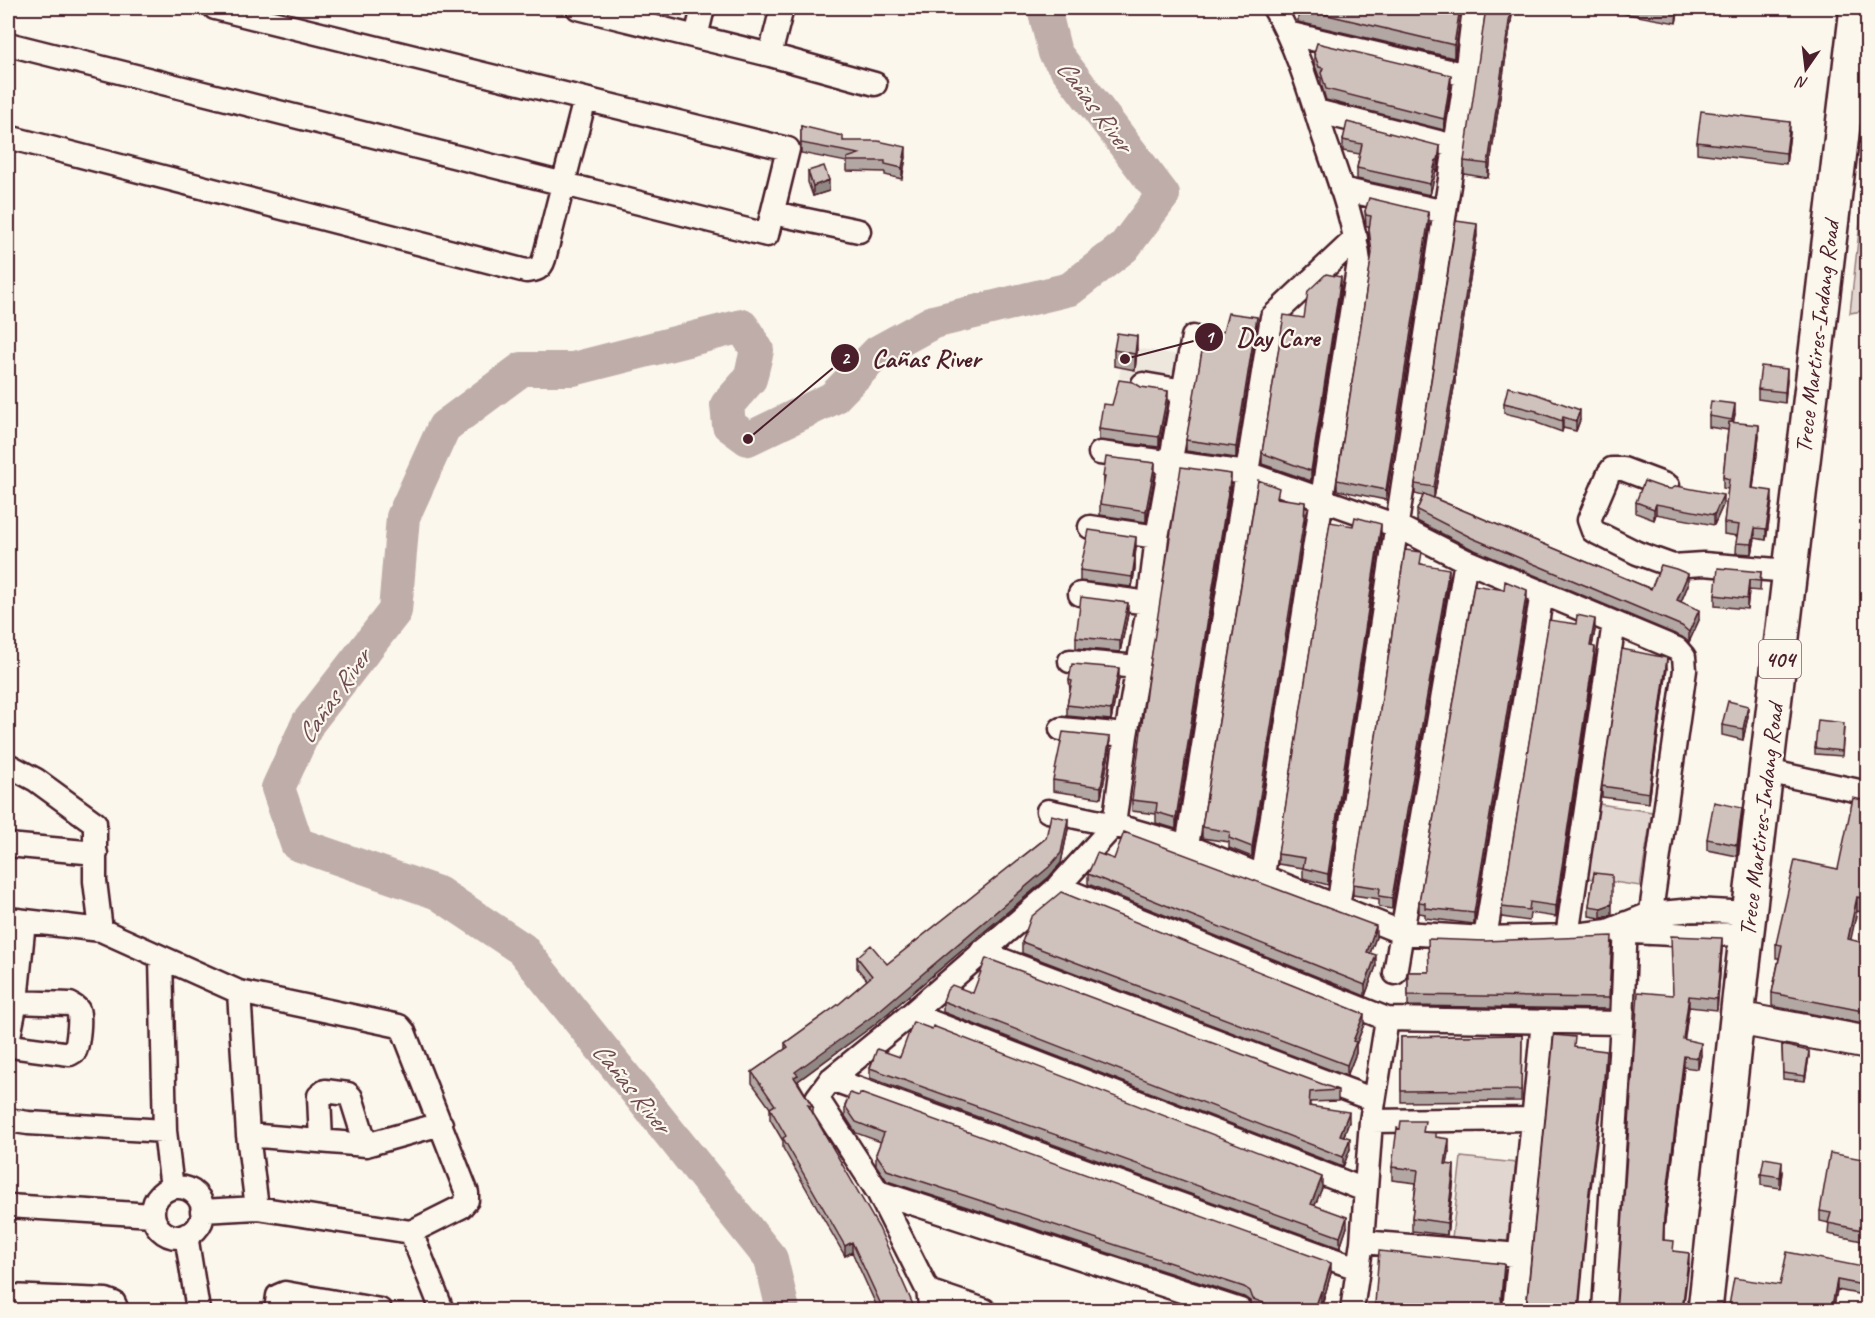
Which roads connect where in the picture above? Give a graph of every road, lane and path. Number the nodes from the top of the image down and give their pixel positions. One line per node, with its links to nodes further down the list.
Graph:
1 (215, 8): 8 (street)
2 (578, 8): 9 (street)
3 (703, 8): 11 (street)
4 (782, 8): 13 (street)
5 (1274, 8): 10 (street)
6 (1474, 8): 14 (street)
7 (1857, 8): 38 (main road, Trece Martires-Indang Road / 404)
8 (249, 12): 16 (street)
9 (620, 13): 11 (street)
10 (1287, 33): 14 (street); 17 (street)
11 (696, 37): 13 (street)
12 (8, 44): 20 (street)
13 (770, 55): 15 (street)
14 (1466, 75): 19 (street)
15 (875, 84)
16 (585, 99): 20 (street); 23 (street)
17 (1316, 111): 19 (street); 21 (street)
18 (8, 137): 20 (street)
19 (1454, 146): 22 (street)
20 (564, 184): 23 (street)
21 (1341, 189): 22 (street); 25 (street)
22 (1445, 212): 35 (street)
23 (773, 213): 24 (street)
24 (859, 231)
25 (1356, 238): 31 (street); 33 (street)
26 (1192, 338): 28 (street)
27 (1143, 384): 28 (street)
28 (1184, 391): 30 (street)
29 (1100, 453): 30 (street)
30 (1171, 463): 31 (street); 36 (street)
31 (1246, 473): 33 (street); 53 (street)
32 (1668, 486): 38 (street)
33 (1322, 500): 35 (street); 55 (street)
34 (1090, 526): 36 (street)
35 (1397, 526): 37 (street); 57 (street)
36 (1157, 537): 41 (street)
37 (1466, 561): 39 (street); 62 (street)
38 (1790, 571): 48 (main road, Trece Martires-Indang Road / 404)
39 (1542, 593): 42 (street); 64 (street)
40 (1080, 594): 41 (street)
41 (1149, 603): 44 (street)
42 (1614, 623): 60 (street); 63 (street)
43 (1070, 661): 44 (street)
44 (1138, 667): 46 (street)
45 (1061, 729): 46 (street)
46 (1126, 735): 51 (street)
47 (8, 765): 54 (street)
48 (1767, 771): 49 (street); 59 (main road, Trece Martires-Indang Road / 404)
49 (1868, 793)
50 (1048, 811): 51 (street)
51 (1114, 825): 53 (street); 56 (street)
52 (8, 846): 54 (street)
53 (1187, 846): 55 (street)
54 (96, 854): 61 (street)
55 (1263, 875): 57 (street)
56 (1058, 886): 65 (street); 72 (street)
57 (1338, 908): 62 (street)
58 (16, 920): 61 (street); 69 (street)
59 (1748, 924): 60 (street); 71 (main road, Trece Martires-Indang Road / 404)
60 (1632, 927): 63 (street); 74 (street)
61 (101, 930): 66 (street)
62 (1403, 933): 64 (street); 67 (street)
63 (1567, 936): 64 (street)
64 (1485, 938)
65 (981, 952): 70 (street); 77 (street)
66 (161, 957): 68 (street); 81 (street)
67 (1395, 973)
68 (239, 992): 80 (street); 82 (street)
69 (16, 1002)
70 (911, 1014): 76 (street); 86 (street)
71 (1737, 1018): 75 (street); 109 (main road, Trece Martires-Indang Road / 404)
72 (1387, 1019): 73 (street); 77 (street)
73 (1543, 1021): 74 (street); 78 (street)
74 (1622, 1023): 108 (street)
75 (1868, 1043)
76 (831, 1079): 87 (street); 96 (street)
77 (1373, 1110): 78 (street); 86 (street)
78 (1533, 1119): 95 (street)
79 (8, 1120): 81 (street)
80 (441, 1124): 84 (street); 92 (street)
81 (165, 1131): 85 (street)
82 (248, 1135): 83 (street); 89 (street)
83 (321, 1141): 84 (street); 84 (street)
84 (366, 1145)
85 (172, 1188): 90 (street); 91 (street)
86 (1365, 1190): 94 (street)
87 (878, 1192): 98 (street); 105 (street)
88 (8, 1206): 91 (street)
89 (257, 1208): 90 (street); 92 (street)
90 (202, 1211): 93 (street)
91 (153, 1215): 93 (street)
92 (411, 1232): 103 (street)
93 (186, 1235): 100 (street)
94 (1362, 1242): 95 (street); 96 (street)
95 (1519, 1255): 107 (street)
96 (1357, 1268): 106 (street)
97 (8, 1296): 99 (street)
98 (929, 1301): 104 (street)
99 (117, 1311)
100 (198, 1311)
101 (276, 1311): 102 (street)
102 (380, 1311)
103 (442, 1311)
104 (984, 1311)
105 (1240, 1311)
106 (1352, 1311)
107 (1514, 1311)
108 (1604, 1311)
109 (1705, 1311)

